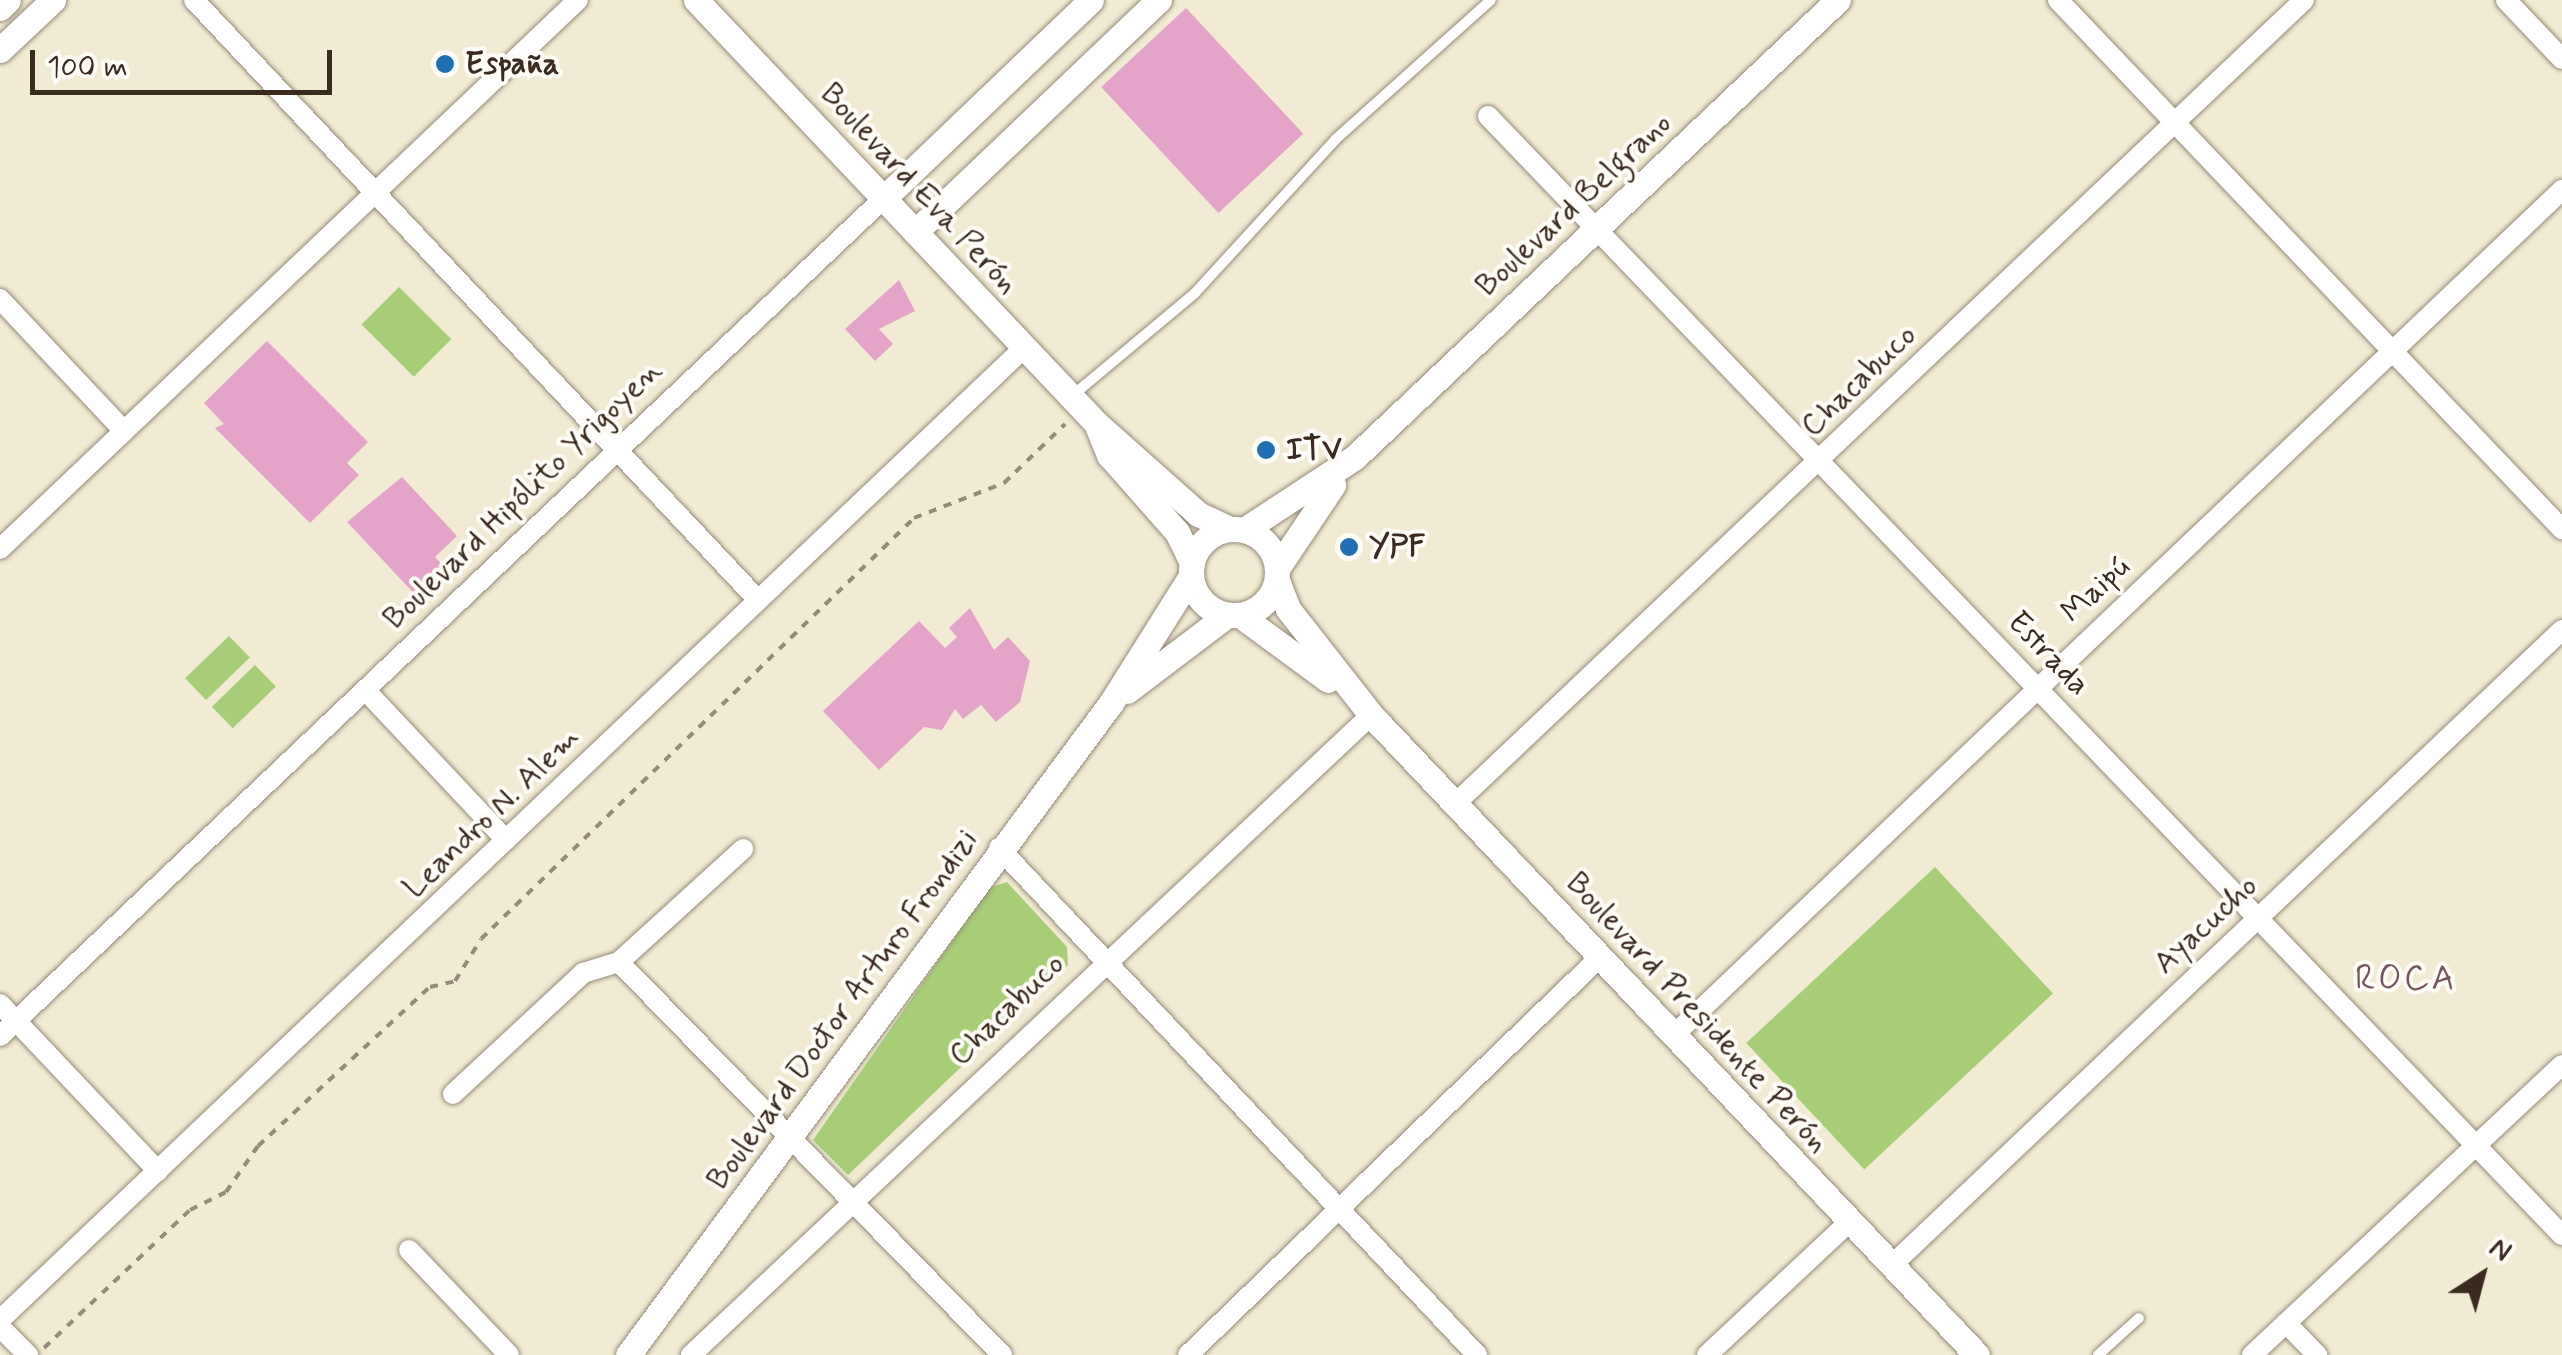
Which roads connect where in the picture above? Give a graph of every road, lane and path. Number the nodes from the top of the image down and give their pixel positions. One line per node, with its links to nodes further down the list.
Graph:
1 (8, 0): 13 (street)
2 (53, 0): 14 (street)
3 (194, 0): 19 (street)
4 (578, 0): 19 (street)
5 (696, 0): 20 (street, Boulevard Eva Perón)
6 (1091, 0): 20 (street, Boulevard Hipólito Yrigoyen)
7 (1159, 0): 22 (street)
8 (1491, 0): 26 (lane)
9 (1838, 0): 21 (street, Boulevard Belgrano)
10 (2058, 0): 17 (street)
11 (2304, 0): 17 (street, Chacabuco)
12 (2506, 0): 15 (street)
13 (0, 8)
14 (0, 50)
15 (2562, 59)
16 (1488, 116): 21 (street, Estrada)
17 (2176, 121): 25 (street); 30 (street, Chacabuco)
18 (2562, 190): 25 (street, Maipú)
19 (376, 192): 27 (street); 28 (street)
20 (884, 198): 22 (street, Boulevard Eva Perón); 28 (street, Boulevard Hipólito Yrigoyen)
21 (1599, 228): 29 (street, Boulevard Belgrano); 30 (street, Estrada)
22 (915, 232): 24 (street, Boulevard Eva Perón)
23 (0, 299): 27 (street)
24 (1024, 348): 26 (street, Boulevard Eva Perón); 36 (street, Leandro N. Alem)
25 (2393, 350): 31 (street); 39 (street, Maipú)
26 (1083, 409): 32 (street, Boulevard Presidente Perón); 34 (street, Boulevard Presidente Perón); 70 (path)
27 (124, 431): 33 (street)
28 (616, 449): 36 (street); 40 (street, Boulevard Hipólito Yrigoyen)
29 (1355, 457): 32 (street, Boulevard Belgrano); 35 (street, Boulevard Belgrano)
30 (1821, 458): 39 (street, Estrada); 43 (street, Chacabuco)
31 (2562, 529)
32 (1237, 530): 34 (street); 35 (street, Boulevard Presidente Perón)
33 (0, 550)
34 (1191, 570): 37 (street, Boulevard Presidente Perón); 41 (street, Boulevard Doctor Arturo Frondizi)
35 (1278, 574): 37 (street); 42 (street, Boulevard Presidente Perón)
36 (758, 600): 44 (street, Leandro N. Alem)
37 (1234, 615): 41 (street, Boulevard Doctor Arturo Frondizi); 42 (street, Boulevard Presidente Perón)
38 (2562, 630): 47 (street, Ayacucho)
39 (2038, 687): 47 (street, Estrada); 53 (street, Maipú)
40 (366, 692): 44 (street); 52 (street, Boulevard Hipólito Yrigoyen)
41 (1111, 703): 46 (street, Boulevard Doctor Arturo Frondizi)
42 (1371, 715): 43 (street, Boulevard Presidente Perón); 50 (street, Chacabuco)
43 (1455, 804): 48 (street, Boulevard Presidente Perón)
44 (506, 840): 59 (street, Leandro N. Alem)
45 (743, 848): 49 (street)
46 (998, 848): 50 (street); 57 (street, Boulevard Doctor Arturo Frondizi)
47 (2259, 916): 58 (street, Estrada); 65 (street, Ayacucho)
48 (1600, 956): 53 (street, Boulevard Presidente Perón); 61 (street)
49 (619, 962): 56 (street); 57 (street)
50 (1102, 962): 60 (street, Chacabuco); 61 (street)
51 (0, 1004): 52 (street)
52 (16, 1021): 54 (street, Boulevard Hipólito Yrigoyen); 59 (street)
53 (1674, 1035): 62 (street, Boulevard Presidente Perón)
54 (0, 1036)
55 (2562, 1064): 58 (street)
56 (453, 1094)
57 (790, 1142): 60 (street); 72 (street, Boulevard Doctor Arturo Frondizi)
58 (2476, 1147): 63 (street, Estrada); 67 (street)
59 (158, 1170): 68 (street, Leandro N. Alem)
60 (852, 1199): 73 (street, Chacabuco); 74 (street)
61 (1339, 1210): 75 (street); 76 (street)
62 (1850, 1220): 65 (street, Boulevard Presidente Perón); 77 (street)
63 (2562, 1235)
64 (409, 1250): 71 (street)
65 (1892, 1265): 78 (street, Boulevard Presidente Perón)
66 (2139, 1318): 79 (lane)
67 (2286, 1322): 80 (street); 81 (street)
68 (0, 1324): 69 (street)
69 (28, 1355)
70 (37, 1355)
71 (509, 1355)
72 (628, 1355)
73 (691, 1355)
74 (1002, 1355)
75 (1188, 1355)
76 (1478, 1355)
77 (1707, 1355)
78 (1977, 1355)
79 (2098, 1355)
80 (2252, 1355)
81 (2317, 1355)

